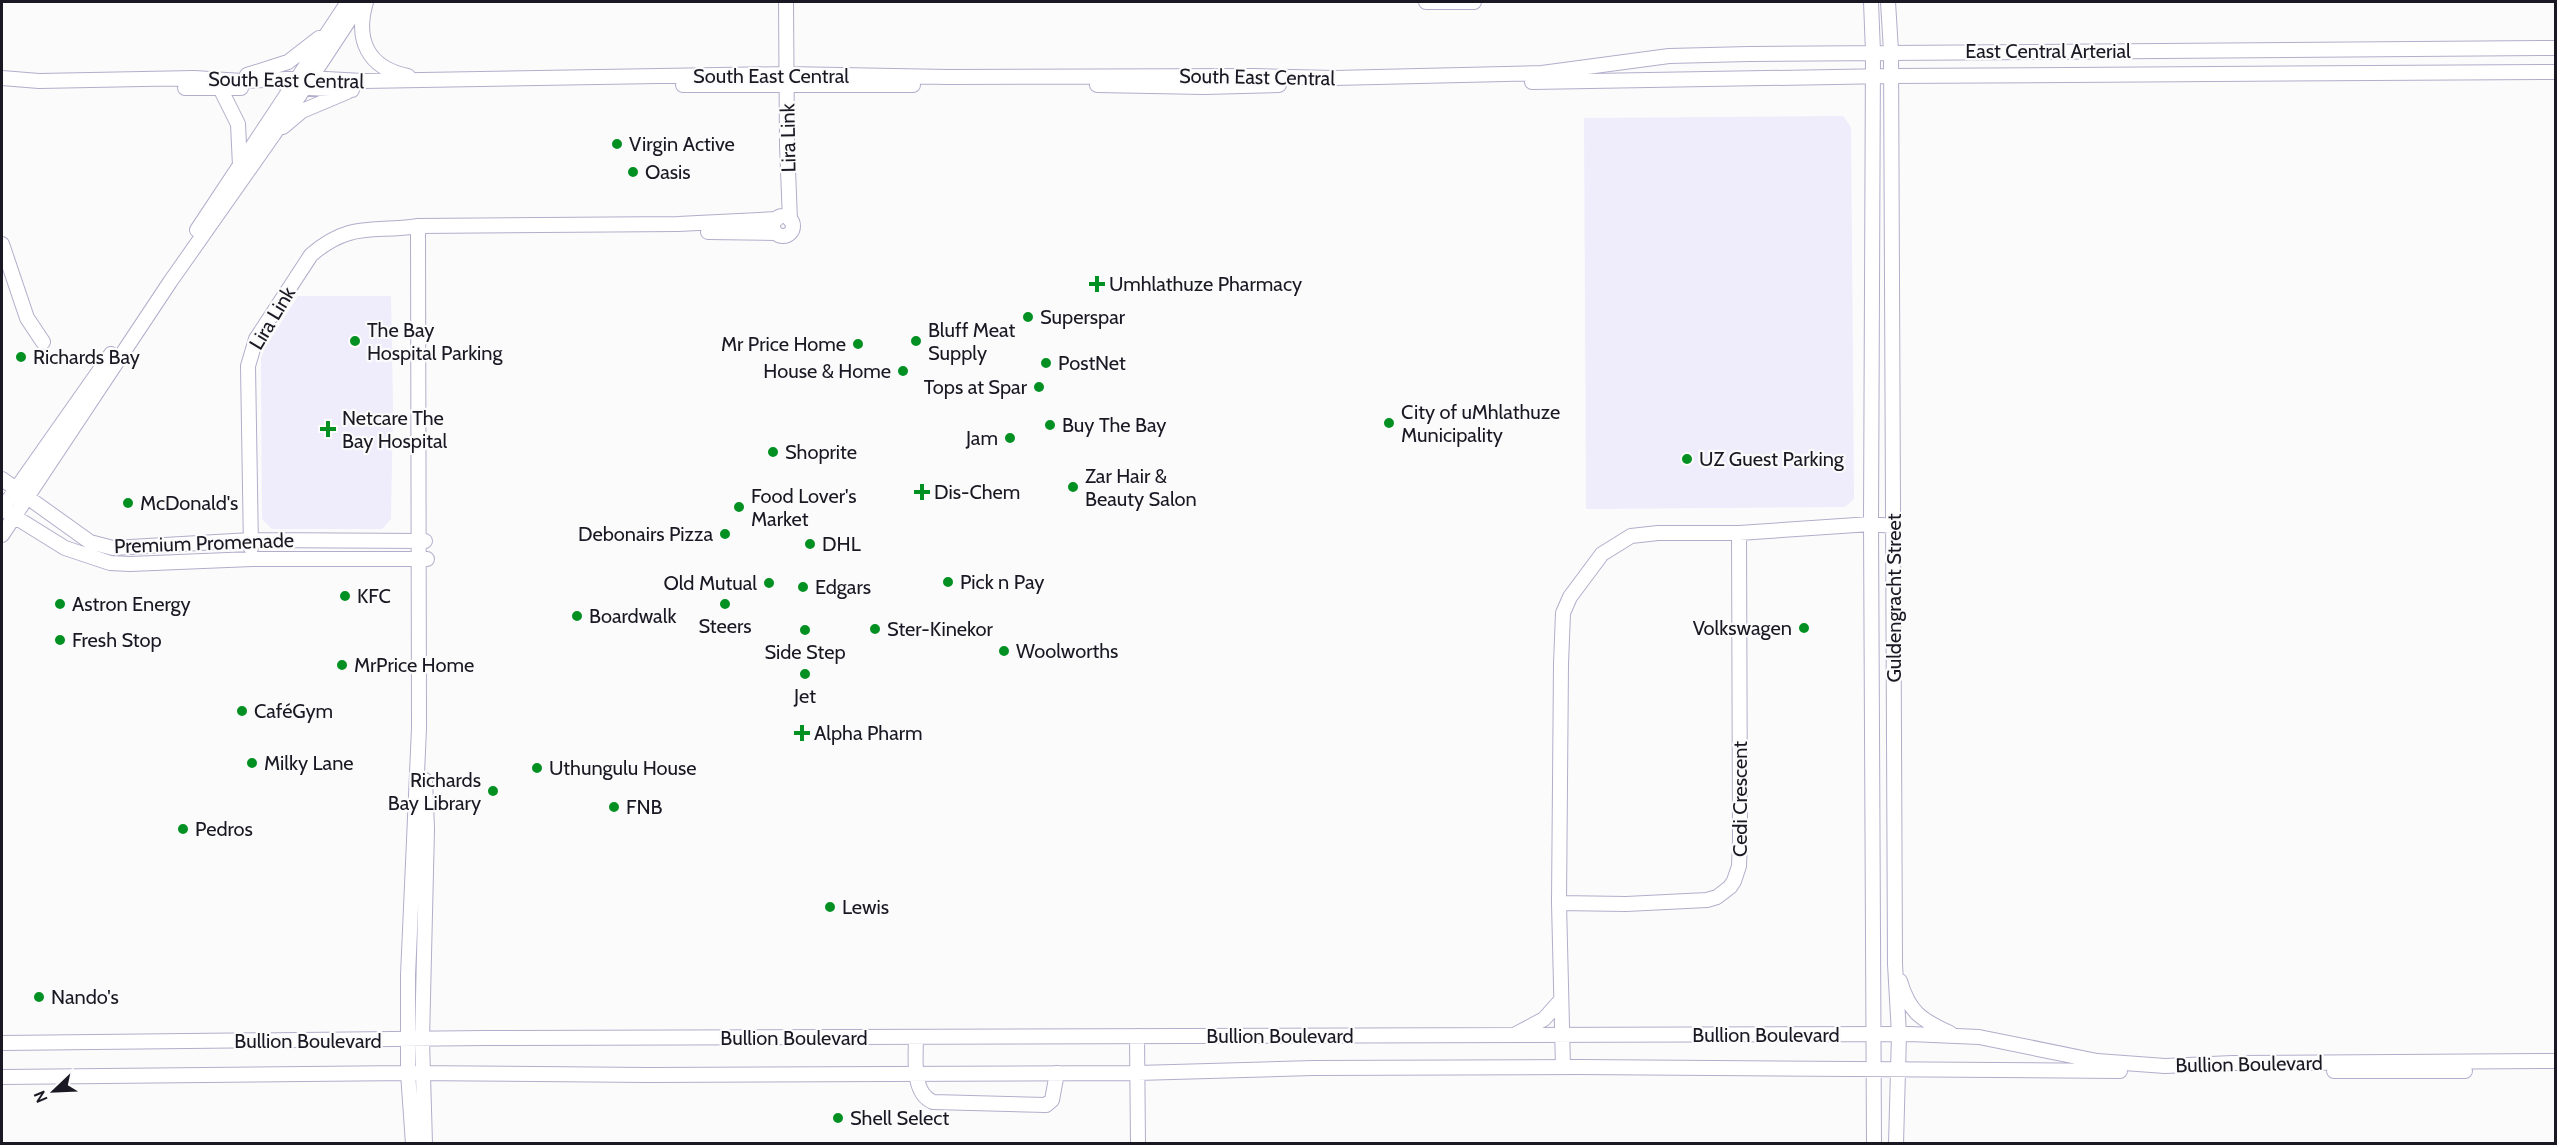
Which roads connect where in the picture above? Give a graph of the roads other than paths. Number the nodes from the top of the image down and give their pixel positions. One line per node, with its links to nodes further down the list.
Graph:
1 (348, 2): 9 (street)
2 (361, 2): 21 (street)
3 (366, 2): 18 (street)
4 (786, 2): 19 (street, Lira Link)
5 (1426, 2): 6 (street)
6 (1474, 2)
7 (1870, 2): 12 (street, Guldengracht Street)
8 (1888, 2): 11 (street, Guldengracht Street)
9 (328, 32): 20 (street); 21 (street)
10 (2556, 48): 11 (street, East Central Arterial)
11 (1891, 51): 12 (street, East Central Arterial); 15 (street, Guldengracht Street)
12 (1873, 52): 14 (street, Guldengracht Street); 17 (street, East Central Arterial)
13 (2556, 72): 15 (street, East Central Arterial)
14 (1873, 76): 15 (street, East Central Arterial); 17 (street, East Central Arterial); 34 (street, Guldengracht Street)
15 (1891, 76): 35 (street, Guldengracht Street)
16 (2, 78): 20 (street, South East Central)
17 (1541, 78): 19 (street, South East Central)
18 (427, 80): 19 (street, South East Central); 21 (street, South East Central)
19 (787, 80): 23 (street, South East Central); 26 (street, Lira Link)
20 (220, 83): 21 (street, South East Central); 22 (street, South East Central); 25 (street)
21 (300, 83): 23 (street, South East Central); 24 (street); 25 (street)
22 (2, 86)
23 (352, 90): 24 (street)
24 (274, 134): 31 (street)
25 (240, 166): 30 (street)
26 (418, 229): 38 (street, Lira Link); 39 (street); 39 (street)
27 (2, 244): 28 (street)
28 (43, 342)
29 (2, 479): 30 (street, Premium Promenade)
30 (15, 488): 31 (street, Premium Promenade); 32 (street)
31 (28, 498): 33 (street); 38 (street, Premium Promenade)
32 (2, 508): 33 (street, Premium Promenade)
33 (14, 516): 37 (street); 40 (street, Premium Promenade)
34 (1871, 524): 35 (street); 36 (street); 48 (street, Guldengracht Street)
35 (1893, 525): 43 (street, Guldengracht Street)
36 (1739, 532): 42 (street); 42 (street, Cedi Crescent)
37 (2, 535)
38 (251, 540): 39 (street, Premium Promenade); 40 (street, Lira Link)
39 (423, 542): 41 (street)
40 (252, 559): 41 (street, Premium Promenade)
41 (423, 559): 52 (street)
42 (1559, 903): 44 (street)
43 (1895, 964): 45 (street, Guldengracht Street); 46 (street)
44 (1561, 1000): 47 (street); 50 (street)
45 (1899, 1034): 46 (street, Bullion Boulevard); 48 (street, Bullion Boulevard); 58 (street, Guldengracht Street)
46 (1953, 1034): 54 (street, Bullion Boulevard)
47 (1562, 1035): 48 (street, Bullion Boulevard); 50 (street, Bullion Boulevard); 55 (street)
48 (1875, 1035): 56 (street, Guldengracht Street)
49 (1137, 1036): 50 (street, Bullion Boulevard); 51 (street, Bullion Boulevard); 63 (street)
50 (1512, 1036)
51 (916, 1037): 52 (street, Bullion Boulevard); 59 (street)
52 (415, 1040): 53 (street, Bullion Boulevard); 60 (street); 61 (street)
53 (2, 1043)
54 (2556, 1060)
55 (1563, 1067): 56 (street, Bullion Boulevard); 63 (street, Bullion Boulevard)
56 (1873, 1069): 58 (street, Bullion Boulevard); 68 (street, Guldengracht Street)
57 (2556, 1069): 58 (street, Bullion Boulevard)
58 (1898, 1070): 69 (street, Guldengracht Street)
59 (916, 1072): 61 (street, Bullion Boulevard); 62 (street, Bullion Boulevard); 62 (street)
60 (408, 1073): 61 (street, Bullion Boulevard); 64 (street, Bullion Boulevard); 65 (street)
61 (423, 1073): 66 (street)
62 (1057, 1073): 63 (street, Bullion Boulevard)
63 (1137, 1073): 67 (street)
64 (2, 1077)
65 (413, 1143)
66 (425, 1143)
67 (1138, 1143)
68 (1874, 1143)
69 (1896, 1143)

